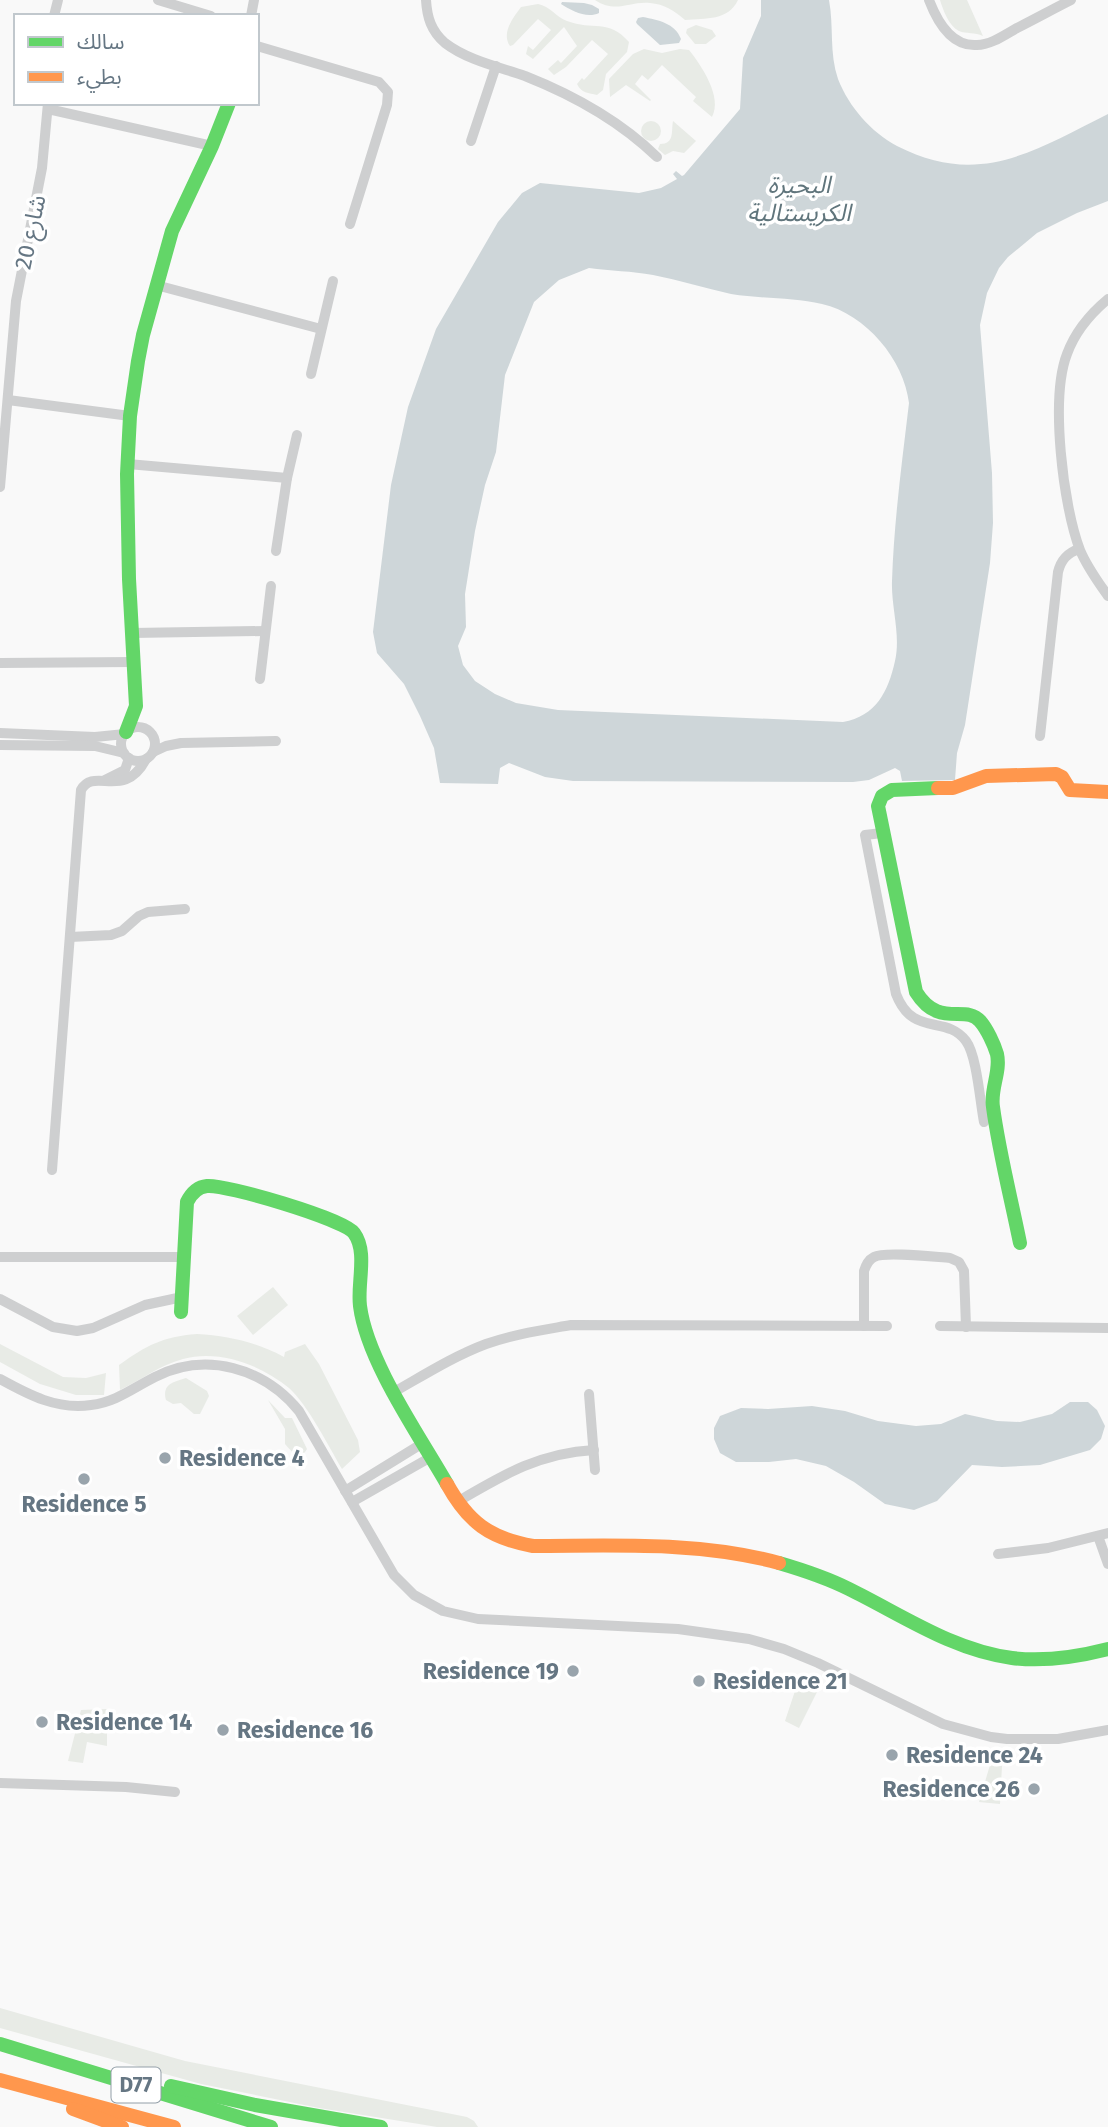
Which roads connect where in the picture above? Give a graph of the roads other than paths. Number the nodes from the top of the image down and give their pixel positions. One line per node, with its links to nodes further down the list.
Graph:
1 (158, 0): 5 (street)
2 (427, 0): 7 (street)
3 (929, 0): 4 (street)
4 (1071, 0)
5 (204, 14)
6 (259, 47): 13 (street)
7 (496, 66): 10 (street); 12 (street)
8 (228, 105): 11 (street)
9 (48, 106): 11 (street); 19 (street, شارع 20)
10 (471, 141)
11 (212, 146): 15 (street)
12 (657, 157)
13 (350, 224)
14 (333, 281): 17 (street)
15 (156, 285): 17 (street); 20 (street)
16 (1108, 299): 25 (street)
17 (321, 329): 18 (street)
18 (311, 374)
19 (8, 400): 20 (street); 24 (street, شارع 20)
20 (130, 416): 22 (street)
21 (298, 435): 23 (street)
22 (128, 464): 23 (street); 30 (street)
23 (287, 478): 26 (street)
24 (0, 487)
25 (1079, 549): 28 (street); 39 (street)
26 (276, 551)
27 (271, 586): 29 (street)
28 (1108, 596)
29 (264, 631): 30 (street); 33 (street)
30 (132, 633): 31 (street)
31 (133, 662): 32 (street); 34 (street)
32 (0, 663)
33 (260, 680)
34 (136, 706): 35 (street); 38 (street)
35 (148, 731): 38 (street); 41 (street); 45 (street)
36 (0, 733): 37 (street)
37 (17, 733): 38 (street); 43 (street)
38 (126, 733): 44 (street)
39 (1040, 736)
40 (275, 741): 41 (street)
41 (181, 743): 45 (street)
42 (0, 745): 43 (street)
43 (17, 745): 44 (street)
44 (126, 755): 45 (street); 46 (street)
45 (150, 755): 46 (street)
46 (105, 780): 50 (street)
47 (1108, 792): 48 (street)
48 (883, 833): 51 (street); 53 (street)
49 (185, 909): 50 (street)
50 (70, 937): 52 (street)
51 (984, 1122)
52 (52, 1170)
53 (1020, 1243)
54 (0, 1257): 55 (street)
55 (184, 1257): 56 (street); 65 (street)
56 (182, 1297): 57 (street); 58 (street)
57 (0, 1298)
58 (181, 1312)
59 (863, 1326): 60 (street); 62 (street); 65 (street)
60 (887, 1326)
61 (940, 1326): 62 (street)
62 (966, 1327): 63 (street)
63 (1108, 1328)
64 (0, 1379): 72 (street)
65 (394, 1392): 67 (street)
66 (589, 1394): 68 (street)
67 (427, 1450): 69 (street); 71 (street); 74 (street)
68 (594, 1450): 70 (street); 74 (street)
69 (386, 1466): 71 (street); 72 (street)
70 (596, 1470)
71 (394, 1478): 73 (street)
72 (345, 1490): 73 (street)
73 (352, 1502): 79 (street)
74 (457, 1502): 78 (street)
75 (1103, 1535): 76 (street); 77 (street)
76 (998, 1554)
77 (1108, 1564)
78 (1108, 1649)
79 (1108, 1730)
80 (0, 1783): 81 (street)
81 (175, 1792)
82 (0, 2044): 83 (street, D77)
83 (110, 2077): 88 (street, D77); 89 (street)
84 (0, 2080): 85 (street, D77)
85 (34, 2089): 86 (street); 87 (street, D77)
86 (122, 2127)
87 (174, 2127)
88 (271, 2127)
89 (381, 2127)

